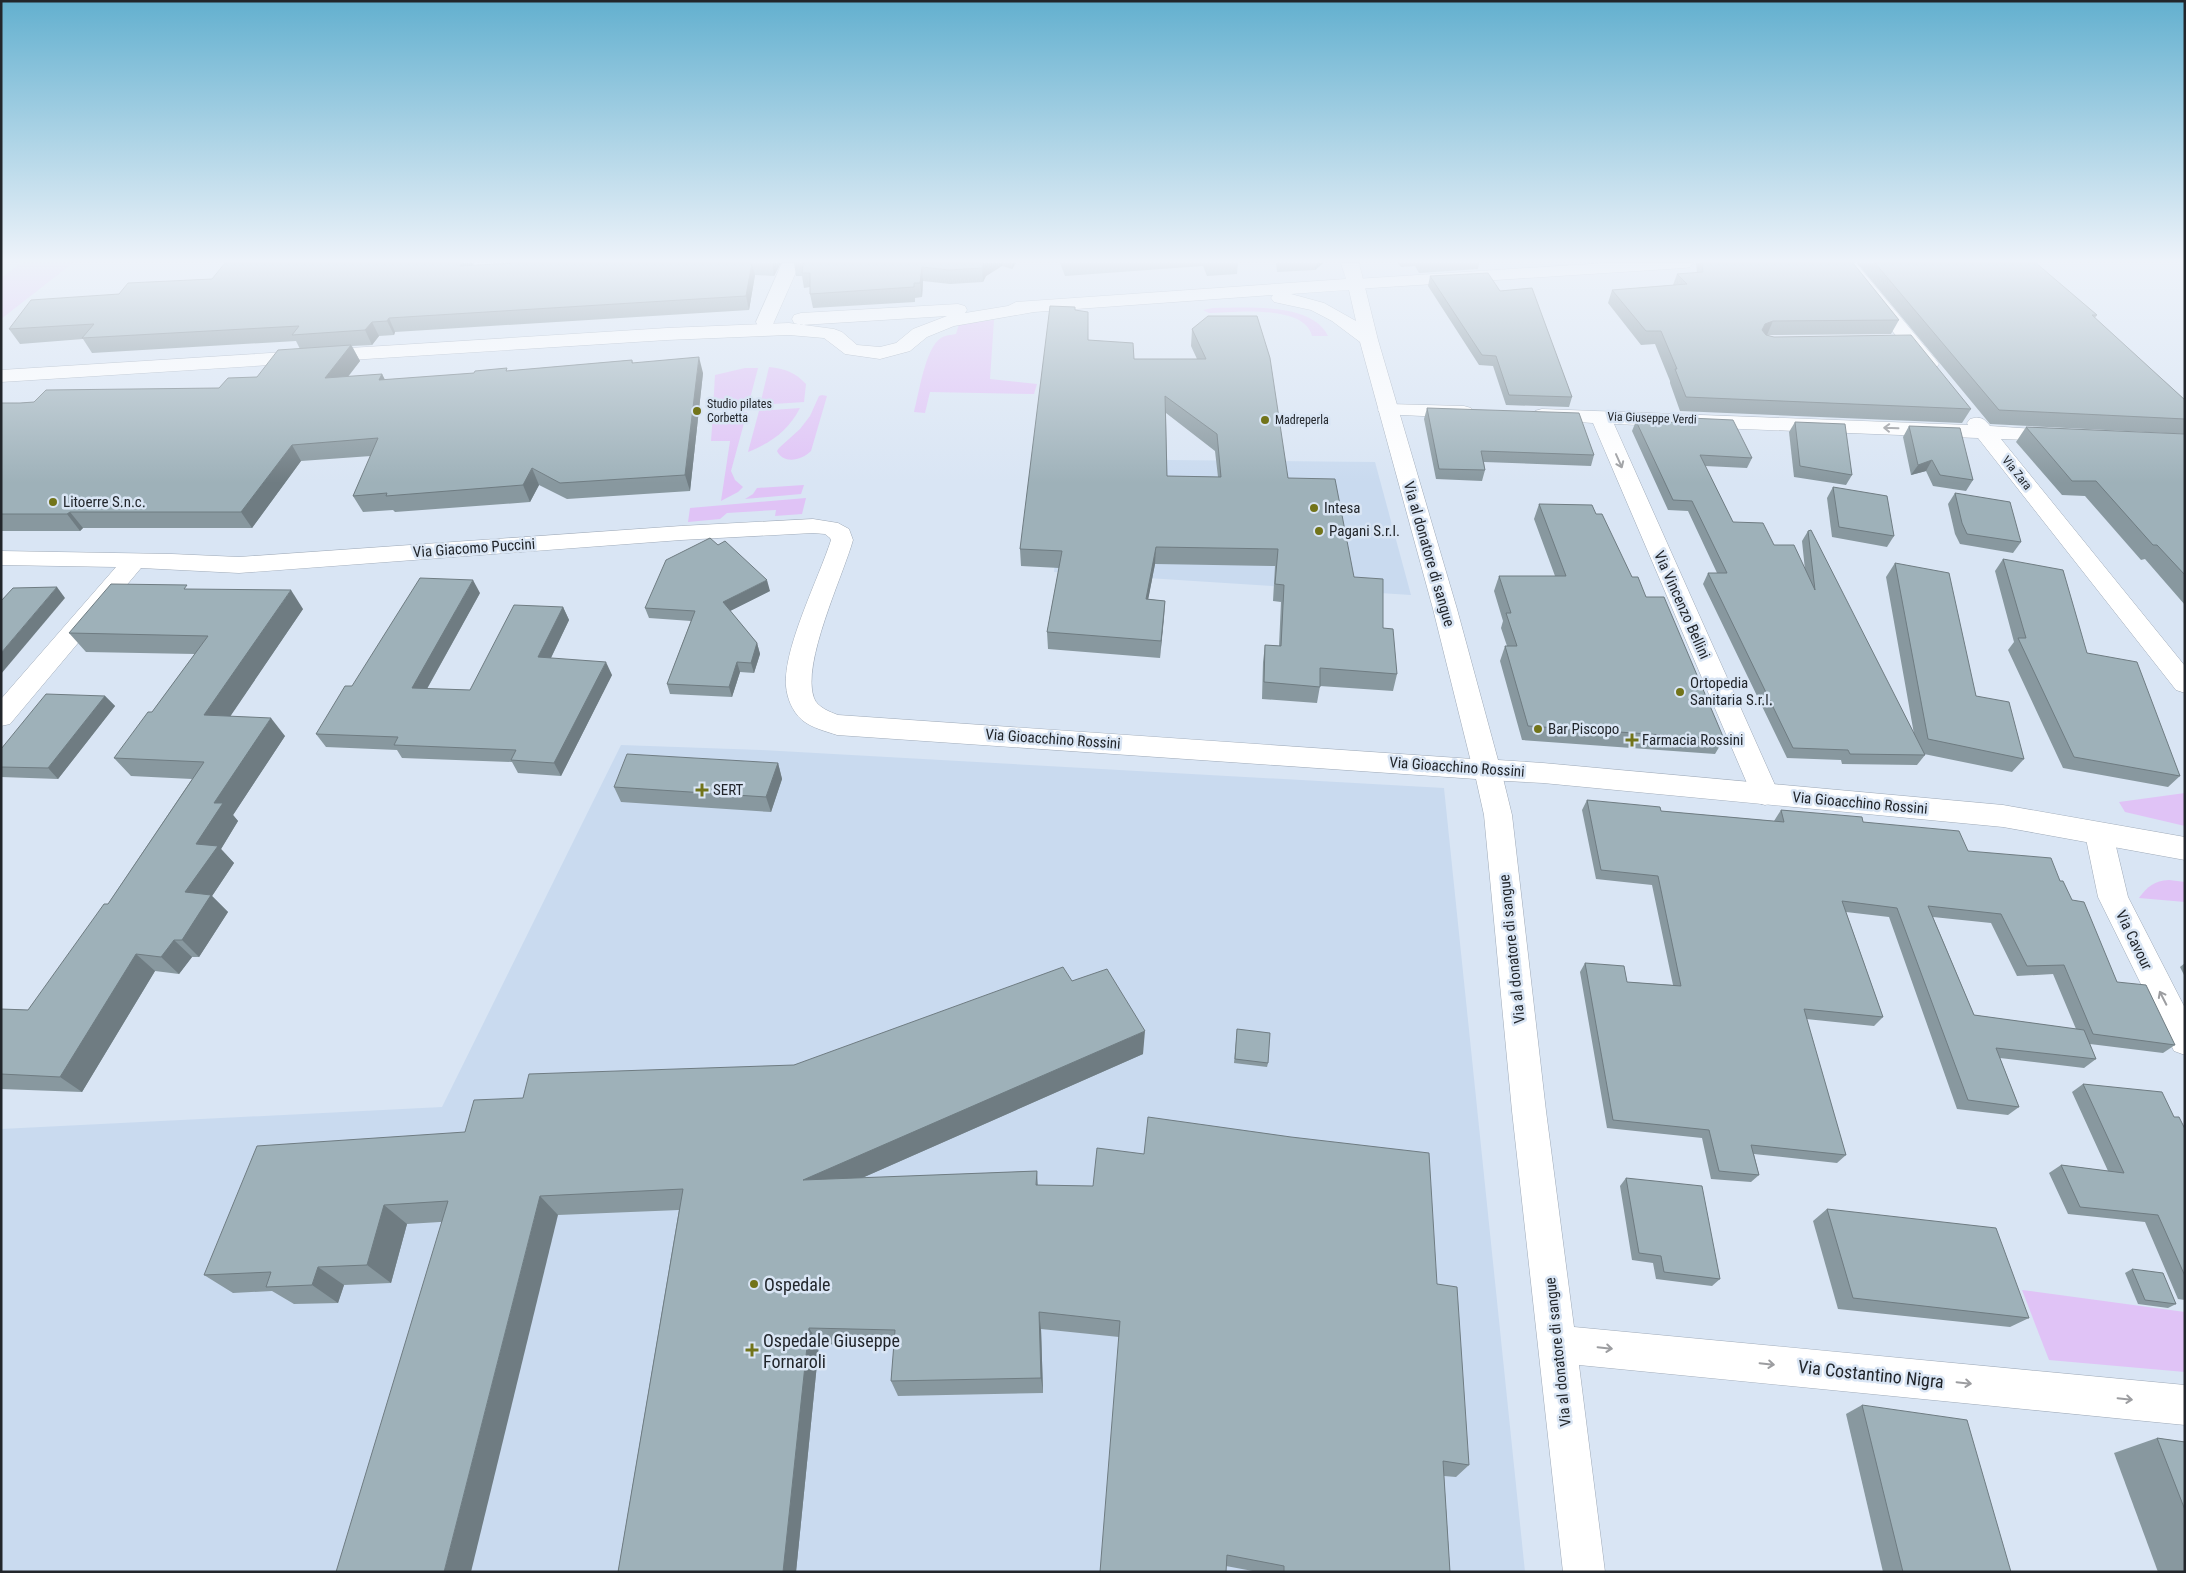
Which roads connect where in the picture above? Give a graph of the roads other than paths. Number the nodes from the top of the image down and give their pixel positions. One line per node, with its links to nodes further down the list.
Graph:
1 (628, 336): 11 (street)
2 (835, 336): 10 (street)
3 (839, 336): 10 (street)
4 (917, 336): 8 (street)
5 (1364, 336): 9 (street)
6 (1368, 336): 9 (street, Via al donatore di sangue)
7 (1898, 336): 12 (street)
8 (914, 338): 10 (street)
9 (1369, 340): 13 (street, Via al donatore di sangue)
10 (840, 341)
11 (1, 376)
12 (1941, 379)
13 (1388, 410): 15 (street); 25 (street, Via al donatore di sangue)
14 (1966, 410): 18 (street, Via Zara)
15 (1484, 413)
16 (1523, 414): 17 (street, Via Giuseppe Verdi)
17 (1600, 416): 18 (street, Via Giuseppe Verdi, one-way to 17); 26 (street, Via Vincenzo Bellini, one-way to 26)
18 (1984, 432): 19 (street, Via Giuseppe Verdi); 22 (street, Via Zara)
19 (2080, 436)
20 (1, 558): 21 (street, Via Giacomo Puccini)
21 (135, 560): 23 (street, Via Giacomo Puccini); 24 (street)
22 (2185, 684)
23 (814, 716): 25 (street, Via Gioacchino Rossini)
24 (1, 717)
25 (1487, 770): 26 (street, Via Gioacchino Rossini); 31 (street, Via al donatore di sangue)
26 (1765, 794): 27 (street, Via Gioacchino Rossini)
27 (2099, 834): 28 (street, Via Gioacchino Rossini); 29 (street, Via Gioacchino Rossini); 30 (street, Via Cavour, one-way to 27)
28 (2185, 849)
29 (2185, 862)
30 (2185, 1041)
31 (1557, 1344): 32 (street, Via Costantino Nigra, one-way to 32); 33 (street, Via al donatore di sangue)
32 (2185, 1405)
33 (1584, 1572)

